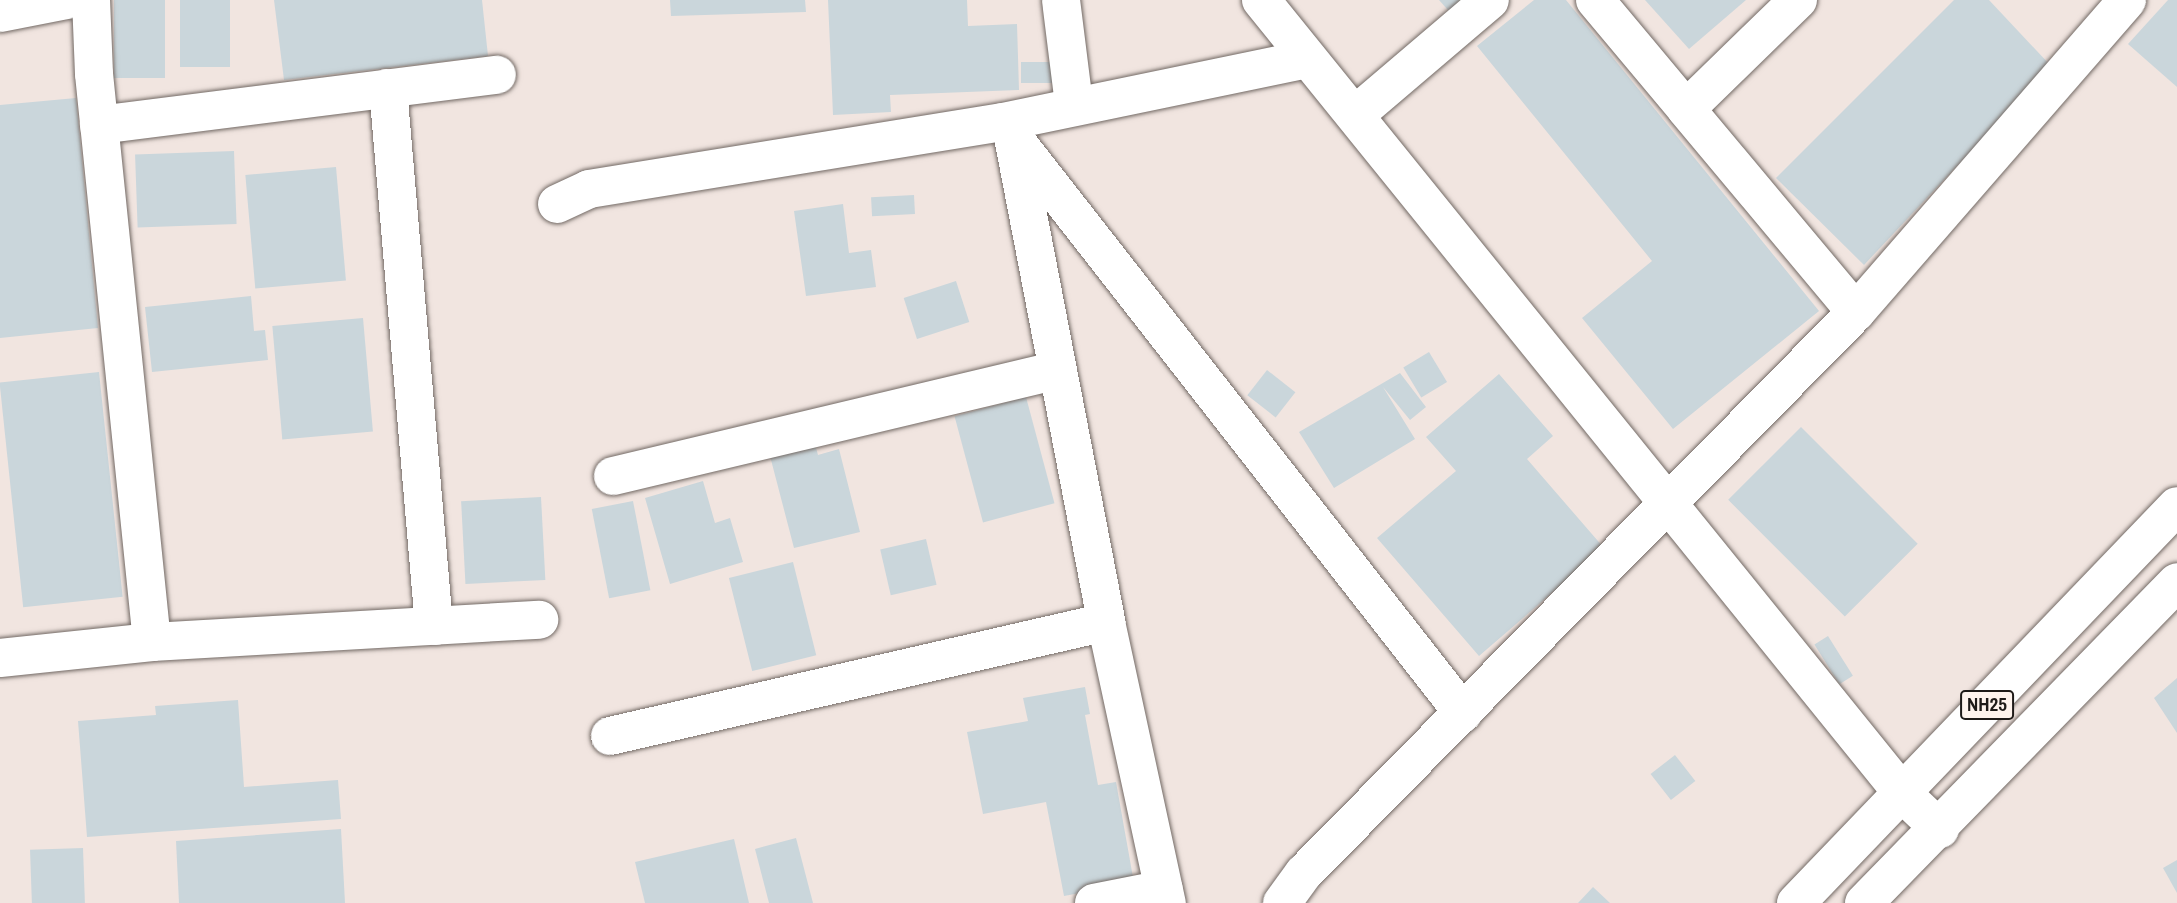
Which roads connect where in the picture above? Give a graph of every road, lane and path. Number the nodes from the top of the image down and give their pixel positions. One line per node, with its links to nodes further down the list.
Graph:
1 (67, 0): 9 (street)
2 (91, 0): 16 (street)
3 (1061, 0): 13 (street)
4 (1261, 0): 10 (street)
5 (1490, 0): 15 (street)
6 (1595, 0): 14 (street)
7 (1798, 0): 14 (street)
8 (2127, 0): 19 (street)
9 (0, 13)
10 (1308, 60): 13 (street); 15 (street)
11 (497, 75): 12 (street)
12 (388, 88): 16 (street); 27 (street)
13 (1074, 104): 17 (street)
14 (1686, 109): 19 (street)
15 (1355, 115): 22 (street)
16 (99, 125): 28 (street)
17 (1008, 129): 18 (street); 20 (street); 30 (street)
18 (557, 204)
19 (1856, 312): 22 (street)
20 (1058, 370): 21 (street); 26 (street)
21 (612, 476)
22 (1668, 506): 30 (street); 32 (street)
23 (2177, 506): 32 (street, NH25)
24 (2177, 582): 33 (street, NH25)
25 (539, 620): 27 (street)
26 (1106, 622): 31 (street); 34 (street)
27 (435, 626): 28 (street)
28 (152, 642): 29 (street)
29 (0, 658)
30 (1463, 713): 36 (street)
31 (610, 736)
32 (1903, 793): 33 (street); 37 (street, NH25)
33 (1940, 829): 38 (street, NH25)
34 (1166, 896): 35 (street)
35 (1094, 903)
36 (1282, 903)
37 (1796, 903)
38 (1864, 903)

